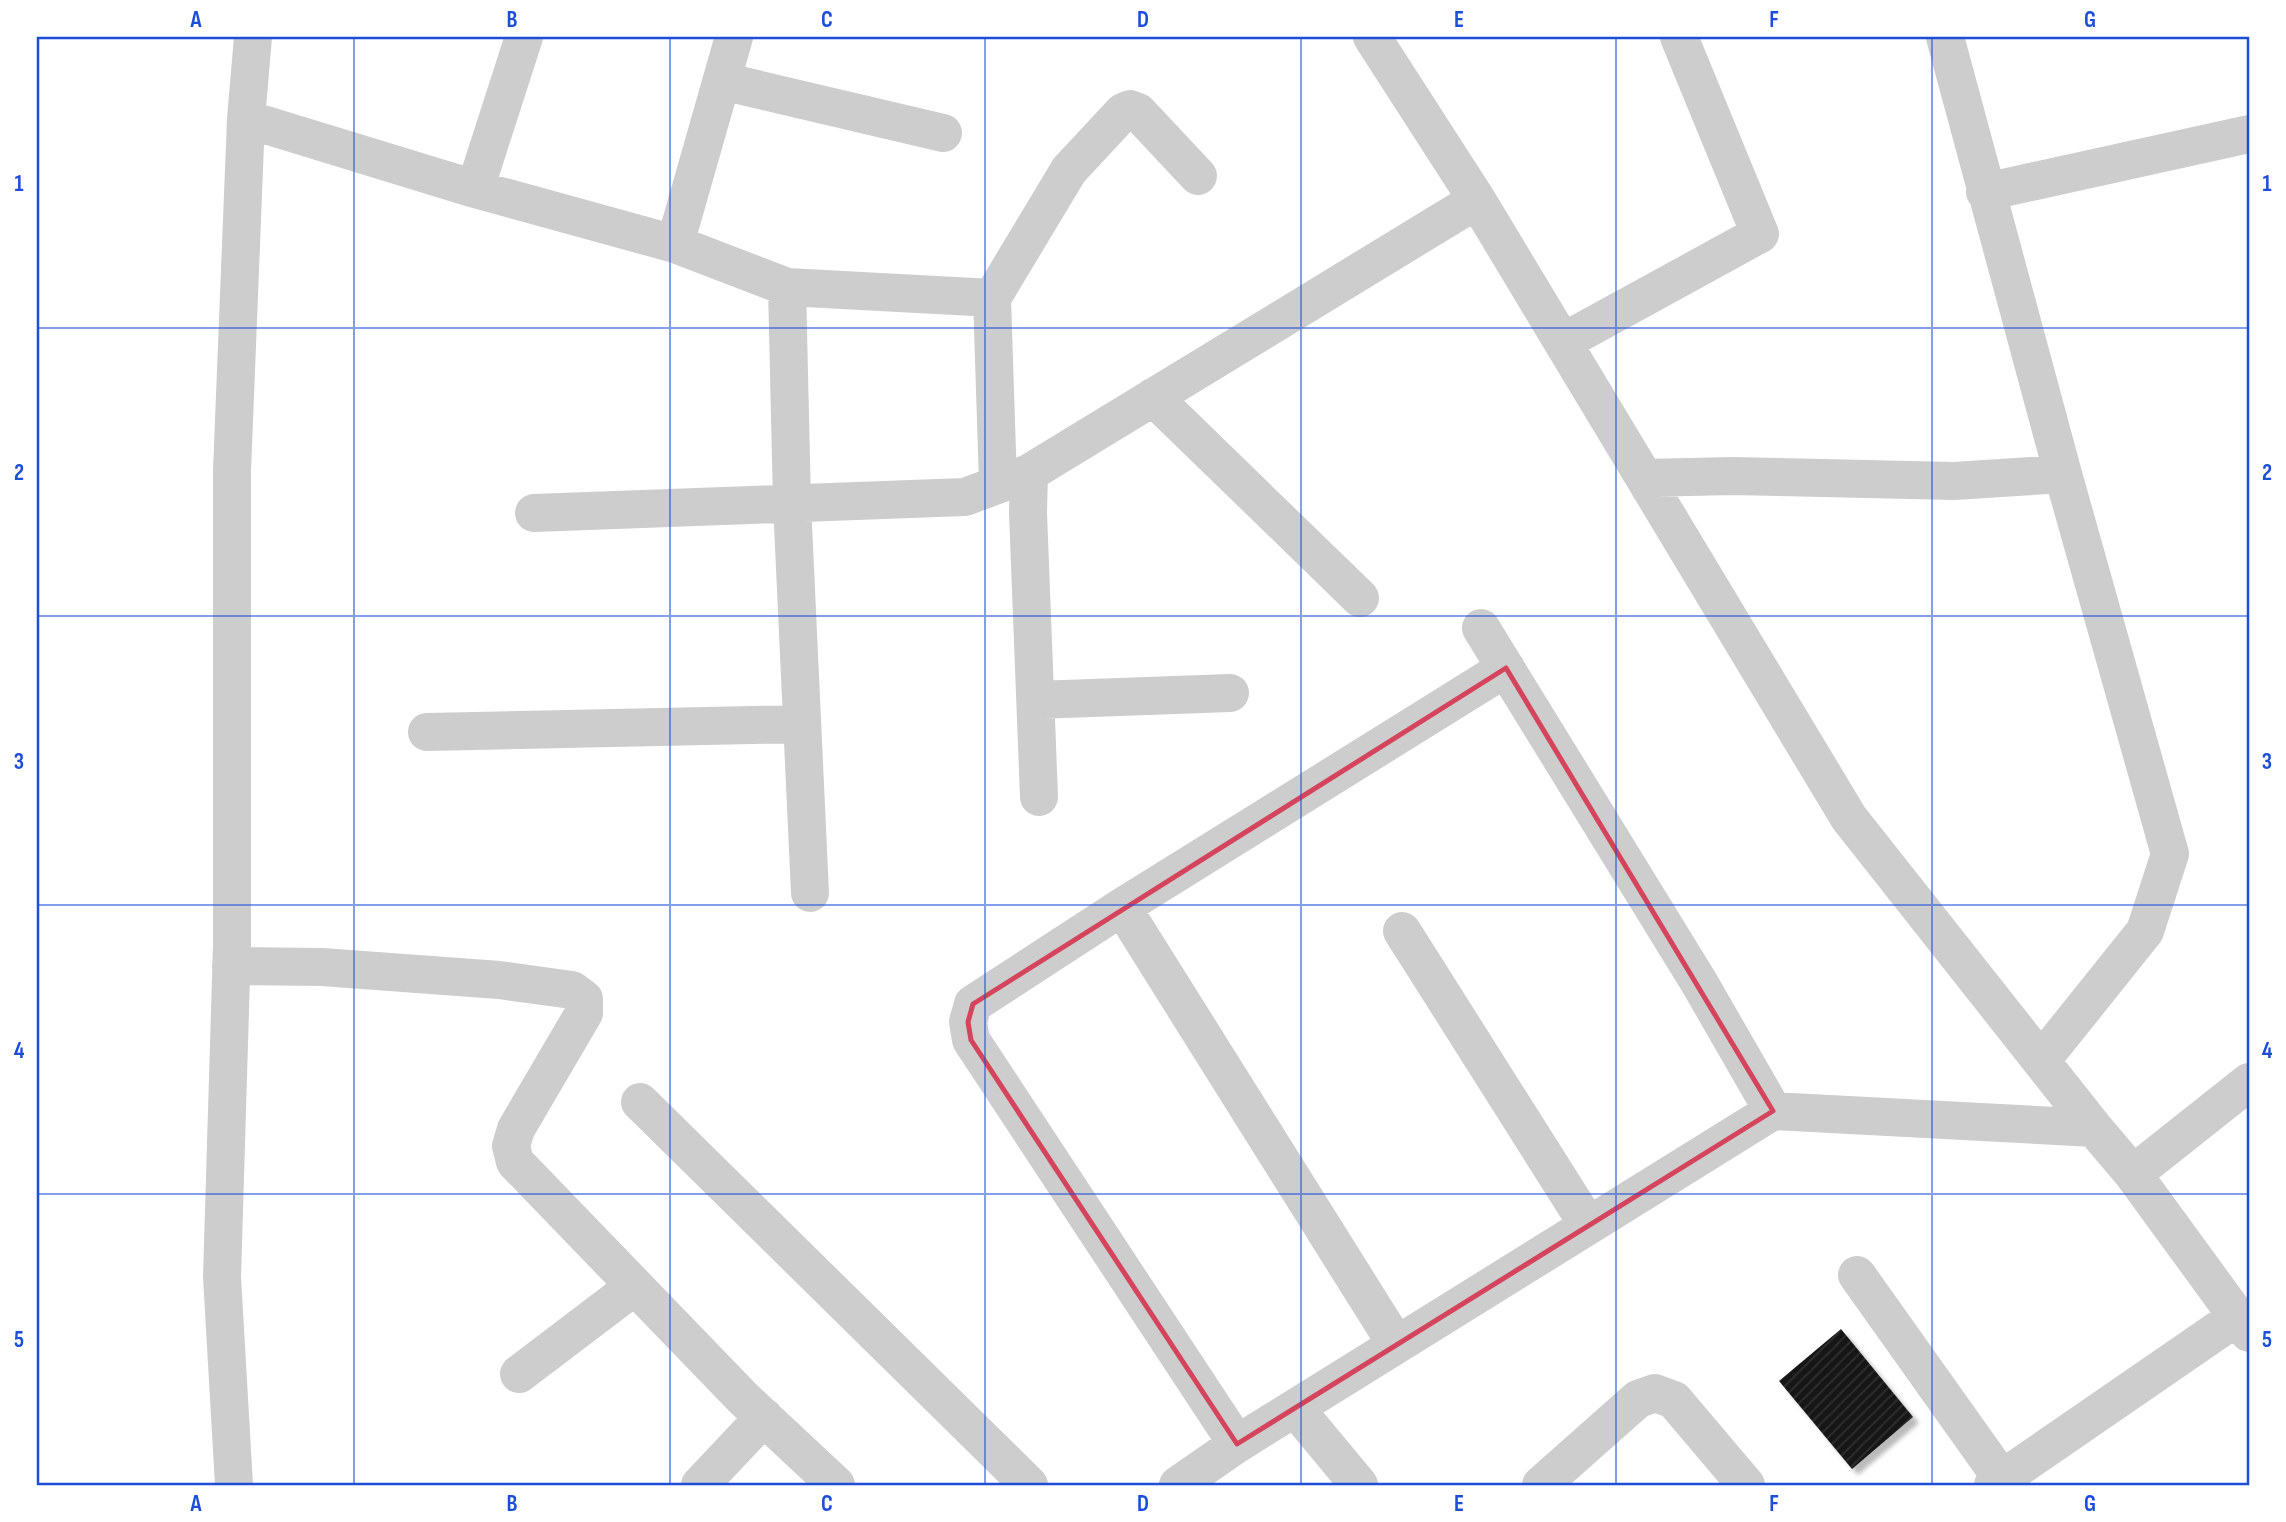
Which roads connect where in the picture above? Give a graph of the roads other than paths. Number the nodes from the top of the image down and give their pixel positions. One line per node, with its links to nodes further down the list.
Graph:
1 (253, 37): 8 (street)
2 (524, 37): 12 (street)
3 (734, 37): 7 (street)
4 (1372, 37): 14 (street)
5 (1679, 37): 18 (street)
6 (1945, 37): 13 (street)
7 (722, 81): 9 (street); 15 (street)
8 (246, 119): 12 (street); 36 (street)
9 (943, 133)
10 (2249, 134): 13 (street)
11 (1198, 176): 17 (street)
12 (475, 189): 15 (street)
13 (1985, 192): 20 (street)
14 (1477, 200): 18 (street); 19 (street)
15 (675, 244): 16 (street)
16 (787, 287): 17 (street); 23 (street)
17 (992, 298): 21 (street)
18 (1563, 342): 22 (street)
19 (1153, 397): 21 (street); 25 (street)
20 (2063, 474): 22 (street); 37 (street)
21 (1014, 478): 23 (street); 29 (street)
22 (1645, 478): 37 (street)
23 (792, 503): 24 (street); 30 (street)
24 (534, 513)
25 (1360, 598)
26 (1481, 628): 27 (street)
27 (1506, 668): 34 (street); 40 (street)
28 (1230, 693): 29 (street)
29 (1036, 700): 32 (street)
30 (802, 724): 31 (street); 33 (street)
31 (427, 732)
32 (1039, 797)
33 (810, 893)
34 (1122, 907): 47 (street); 51 (street)
35 (1402, 931): 43 (street)
36 (231, 966): 45 (street); 53 (street)
37 (2041, 1061): 41 (street)
38 (2249, 1082): 42 (street)
39 (640, 1102): 56 (street)
40 (1773, 1111): 41 (street); 43 (street)
41 (2094, 1128): 42 (street)
42 (2133, 1174): 46 (street)
43 (1588, 1225): 47 (street)
44 (1857, 1275): 52 (street)
45 (635, 1286): 48 (street); 50 (street)
46 (2243, 1325): 52 (street)
47 (1396, 1344): 49 (street)
48 (519, 1374)
49 (1295, 1408): 51 (street); 58 (street)
50 (764, 1418): 54 (street); 55 (street)
51 (1237, 1444): 57 (street)
52 (1997, 1482)
53 (234, 1485)
54 (700, 1485)
55 (836, 1485)
56 (1029, 1485)
57 (1178, 1485)
58 (1359, 1485)
59 (1541, 1485): 60 (street)
60 (1746, 1485)

